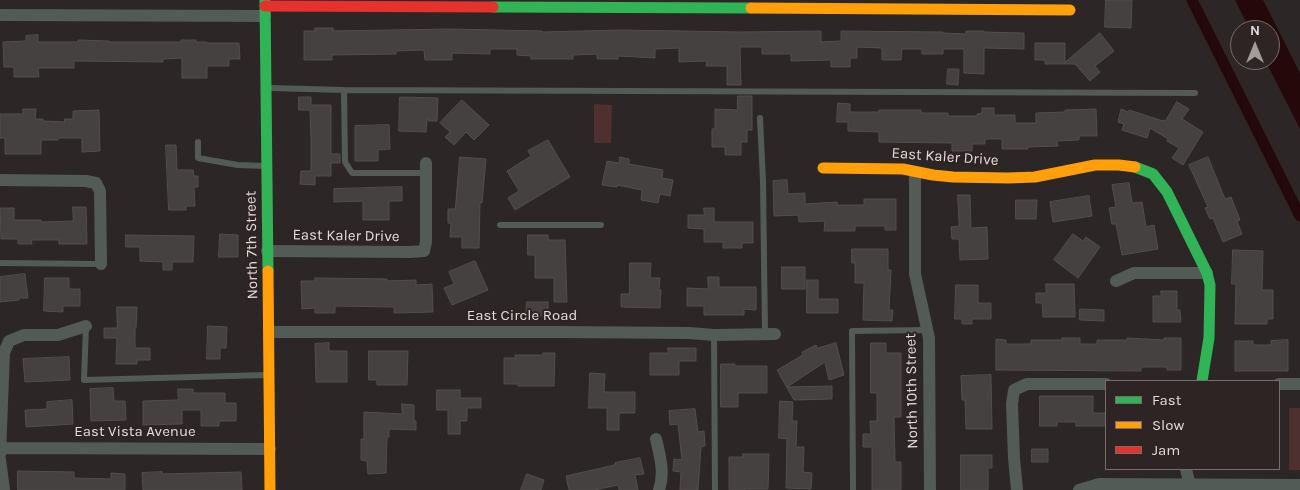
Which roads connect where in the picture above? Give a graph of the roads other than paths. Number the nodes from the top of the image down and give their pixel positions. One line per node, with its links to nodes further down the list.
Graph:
1 (265, 7): 2 (street); 3 (street); 4 (street, North 7th Street)
2 (1070, 10)
3 (0, 15)
4 (266, 88): 5 (lane); 9 (street, North 7th Street)
5 (344, 90): 6 (lane); 10 (lane)
6 (1195, 93)
7 (760, 118): 24 (lane)
8 (198, 142): 9 (lane)
9 (266, 166): 16 (street, North 7th Street)
10 (426, 168): 16 (street, East Kaler Drive)
11 (823, 168): 12 (street, East Kaler Drive)
12 (915, 172): 19 (street, East Kaler Drive); 22 (street, North 10th Street)
13 (0, 180): 18 (street)
14 (500, 225): 15 (lane)
15 (601, 226)
16 (267, 251): 23 (street, North 7th Street)
17 (0, 263): 18 (lane)
18 (101, 264)
19 (1207, 273): 20 (street); 27 (street)
20 (1116, 281)
21 (86, 326): 26 (lane); 32 (street)
22 (928, 330): 43 (lane); 44 (street, North 10th Street)
23 (269, 332): 25 (street, East Circle Road); 26 (street, North 7th Street)
24 (770, 334): 25 (street, East Circle Road)
25 (714, 335): 42 (lane)
26 (269, 375): 33 (street, North 7th Street)
27 (1202, 380)
28 (1105, 384): 45 (street)
29 (1280, 384): 30 (street)
30 (1300, 384)
31 (656, 439): 41 (street)
32 (0, 448): 33 (street, East Vista Avenue); 34 (street)
33 (270, 449): 40 (street, North 7th Street)
34 (0, 454)
35 (0, 459): 39 (street)
36 (1186, 470): 38 (street)
37 (1300, 485): 38 (street)
38 (1190, 487): 46 (street)
39 (4, 490)
40 (270, 490)
41 (659, 490)
42 (715, 490)
43 (853, 490)
44 (930, 490)
45 (1017, 490)
46 (1079, 490)

